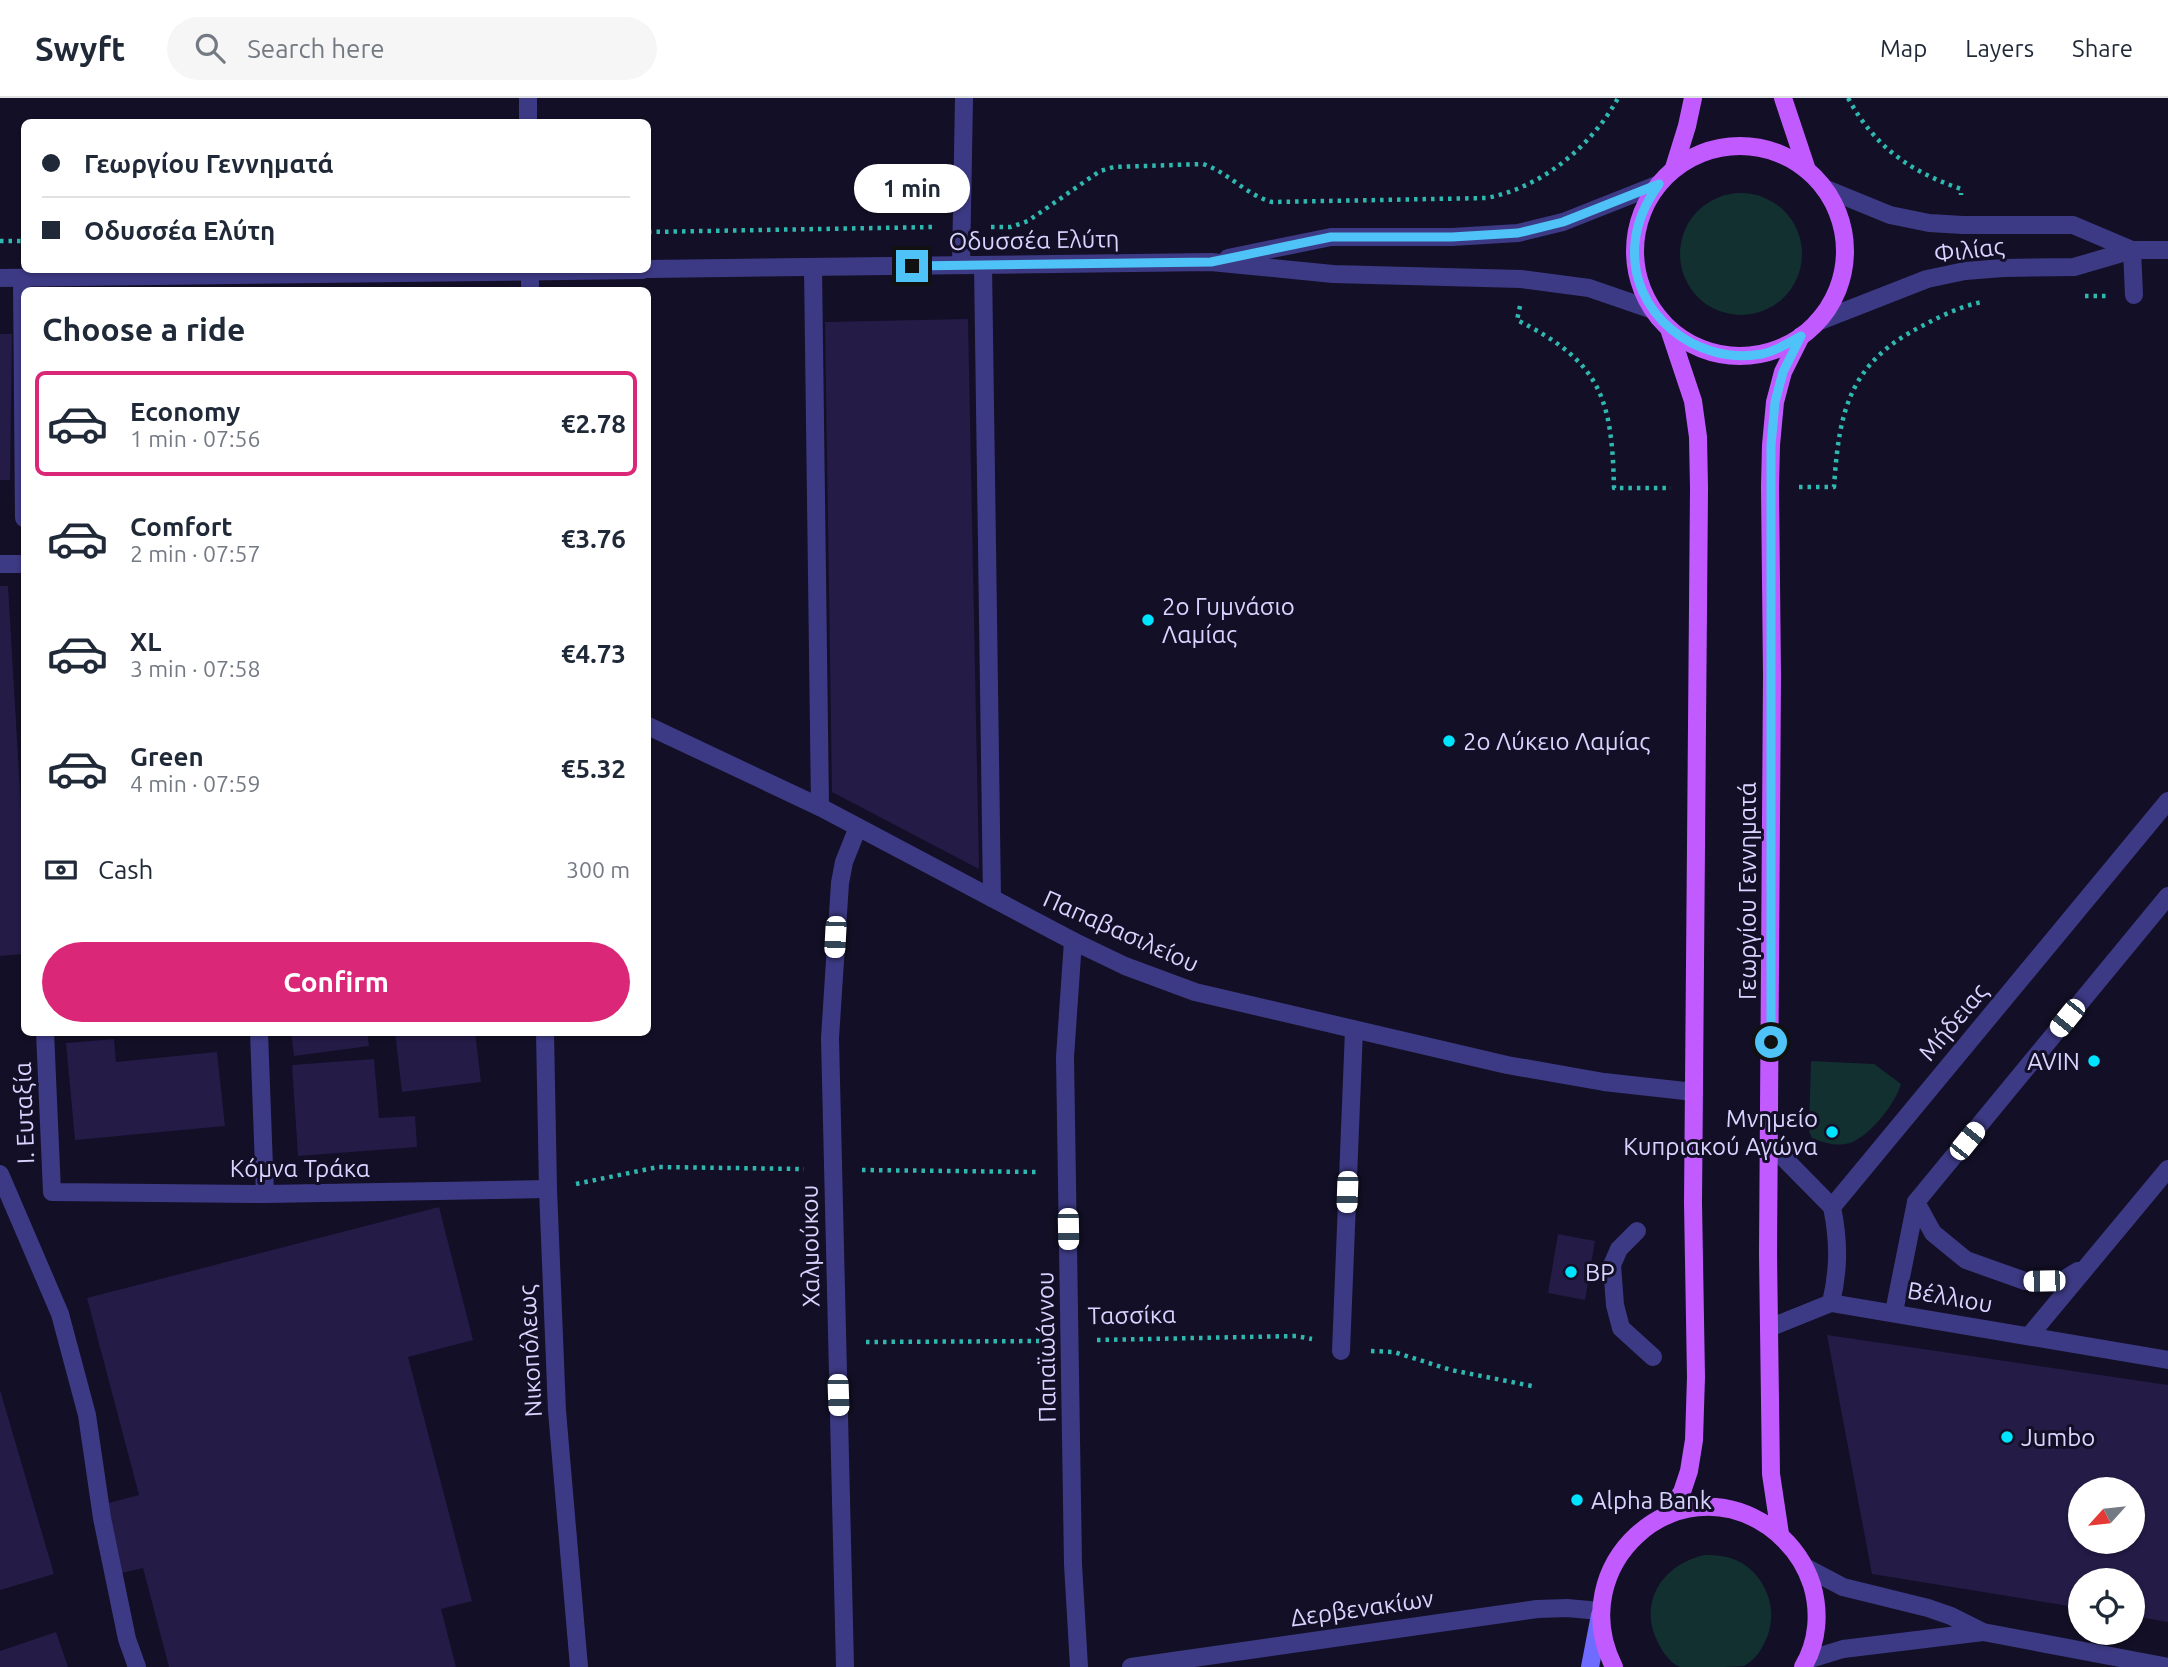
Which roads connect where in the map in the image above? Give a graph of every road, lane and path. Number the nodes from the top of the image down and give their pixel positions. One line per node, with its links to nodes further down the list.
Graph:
1 (528, 98): 6 (street)
2 (964, 98): 11 (street)
3 (1618, 98): 11 (path)
4 (1693, 98): 7 (main road, Γεωργίου Γεννηματά)
5 (1783, 98): 8 (main road, Γεωργίου Γεννηματά)
6 (528, 119)
7 (1674, 168): 8 (main road, Γεωργίου Γεννηματά); 9 (main road, Γεωργίου Γεννηματά)
8 (1807, 170): 10 (main road, Γεωργίου Γεννηματά)
9 (1659, 184): 17 (street, Οδυσσέα Ελύτη); 30 (main road, Γεωργίου Γεννηματά)
10 (1824, 188): 15 (street, Φιλίας); 31 (main road, Γεωργίου Γεννηματά)
11 (962, 227): 12 (path); 18 (street)
12 (651, 232)
13 (0, 241): 14 (path)
14 (21, 241)
15 (2132, 250): 16 (street, Φιλίας); 28 (street); 31 (street, Φιλίας)
16 (2168, 250)
17 (1211, 262): 19 (street, Οδυσσέα Ελύτη); 25 (street, Οδυσσέα Ελύτη)
18 (961, 265): 19 (street, Οδυσσέα Ελύτη); 20 (street, Οδυσσέα Ελύτη)
19 (983, 265): 43 (street)
20 (813, 267): 21 (street, Οδυσσέα Ελύτη); 40 (street)
21 (651, 270)
22 (464, 273): 26 (street, Οδυσσέα Ελύτη)
23 (0, 278): 24 (street, Οδυσσέα Ελύτη)
24 (22, 278): 26 (street, Οδυσσέα Ελύτη); 27 (street)
25 (1521, 279): 30 (street, Οδυσσέα Ελύτη); 35 (path)
26 (246, 283)
27 (22, 287)
28 (2134, 295)
29 (1972, 304): 34 (path)
30 (1653, 310): 32 (main road, Γεωργίου Γεννηματά)
31 (1817, 322): 33 (main road, Γεωργίου Γεννηματά)
32 (1669, 329): 33 (main road, Γεωργίου Γεννηματά); 35 (main road, Γεωργίου Γεννηματά)
33 (1801, 336): 34 (main road, Γεωργίου Γεννηματά)
34 (1770, 487): 50 (main road, Γεωργίου Γεννηματά)
35 (1699, 488): 49 (main road, Γεωργίου Γεννηματά)
36 (0, 564): 37 (street)
37 (21, 564)
38 (651, 727): 40 (street, Παπαβασιλείου)
39 (2168, 801): 57 (street, Μήδειας)
40 (820, 807): 41 (street, Παπαβασιλείου)
41 (858, 827): 43 (street, Παπαβασιλείου); 65 (street, Χαλμούκου)
42 (2168, 896): 56 (street)
43 (992, 898): 44 (street, Παπαβασιλείου)
44 (1073, 942): 45 (street, Παπαβασιλείου); 64 (street, Παπαϊωάννου)
45 (1354, 1030): 49 (street, Παπαβασιλείου); 66 (street)
46 (45, 1036): 54 (street, Ι. Ευταξία)
47 (258, 1036): 55 (street)
48 (545, 1036): 53 (street, Νικοπόλεως)
49 (1694, 1092): 70 (main road, Γεωργίου Γεννηματά)
50 (1770, 1144): 57 (street); 62 (main road, Γεωργίου Γεννηματά)
51 (2168, 1169): 59 (street)
52 (0, 1174): 76 (street)
53 (548, 1189): 55 (street, Κόμνα Τράκα); 77 (street, Νικοπόλεως)
54 (52, 1192): 55 (street, Κόμνα Τράκα)
55 (265, 1194)
56 (1916, 1202): 59 (street); 61 (street)
57 (1832, 1207): 60 (street)
58 (1637, 1231): 67 (street)
59 (2091, 1262): 63 (street)
60 (1831, 1303): 61 (street, Βέλλιου); 62 (street)
61 (1894, 1312): 63 (street, Βέλλιου)
62 (1769, 1328): 71 (main road, Γεωργίου Γεννηματά)
63 (2030, 1335): 68 (street, Βέλλιου)
64 (1070, 1340): 65 (path, Τασσίκα); 66 (path, Τασσίκα); 79 (street, Παπαϊωάννου)
65 (837, 1343): 78 (street, Χαλμούκου)
66 (1341, 1351): 69 (path, Τασσίκα)
67 (1653, 1357)
68 (2168, 1360)
69 (1532, 1386)
70 (1667, 1516): 71 (main road); 73 (main road)
71 (1780, 1534): 72 (main road)
72 (1805, 1567): 74 (street); 75 (main road)
73 (1600, 1611): 80 (street, Δερβενακίων); 81 (main road); 82 (main road)
74 (1983, 1632): 75 (street); 83 (street)
75 (1808, 1665)
76 (137, 1667)
77 (579, 1667)
78 (845, 1667)
79 (1079, 1667)
80 (1131, 1667)
81 (1590, 1667)
82 (1614, 1667)
83 (2168, 1667)

